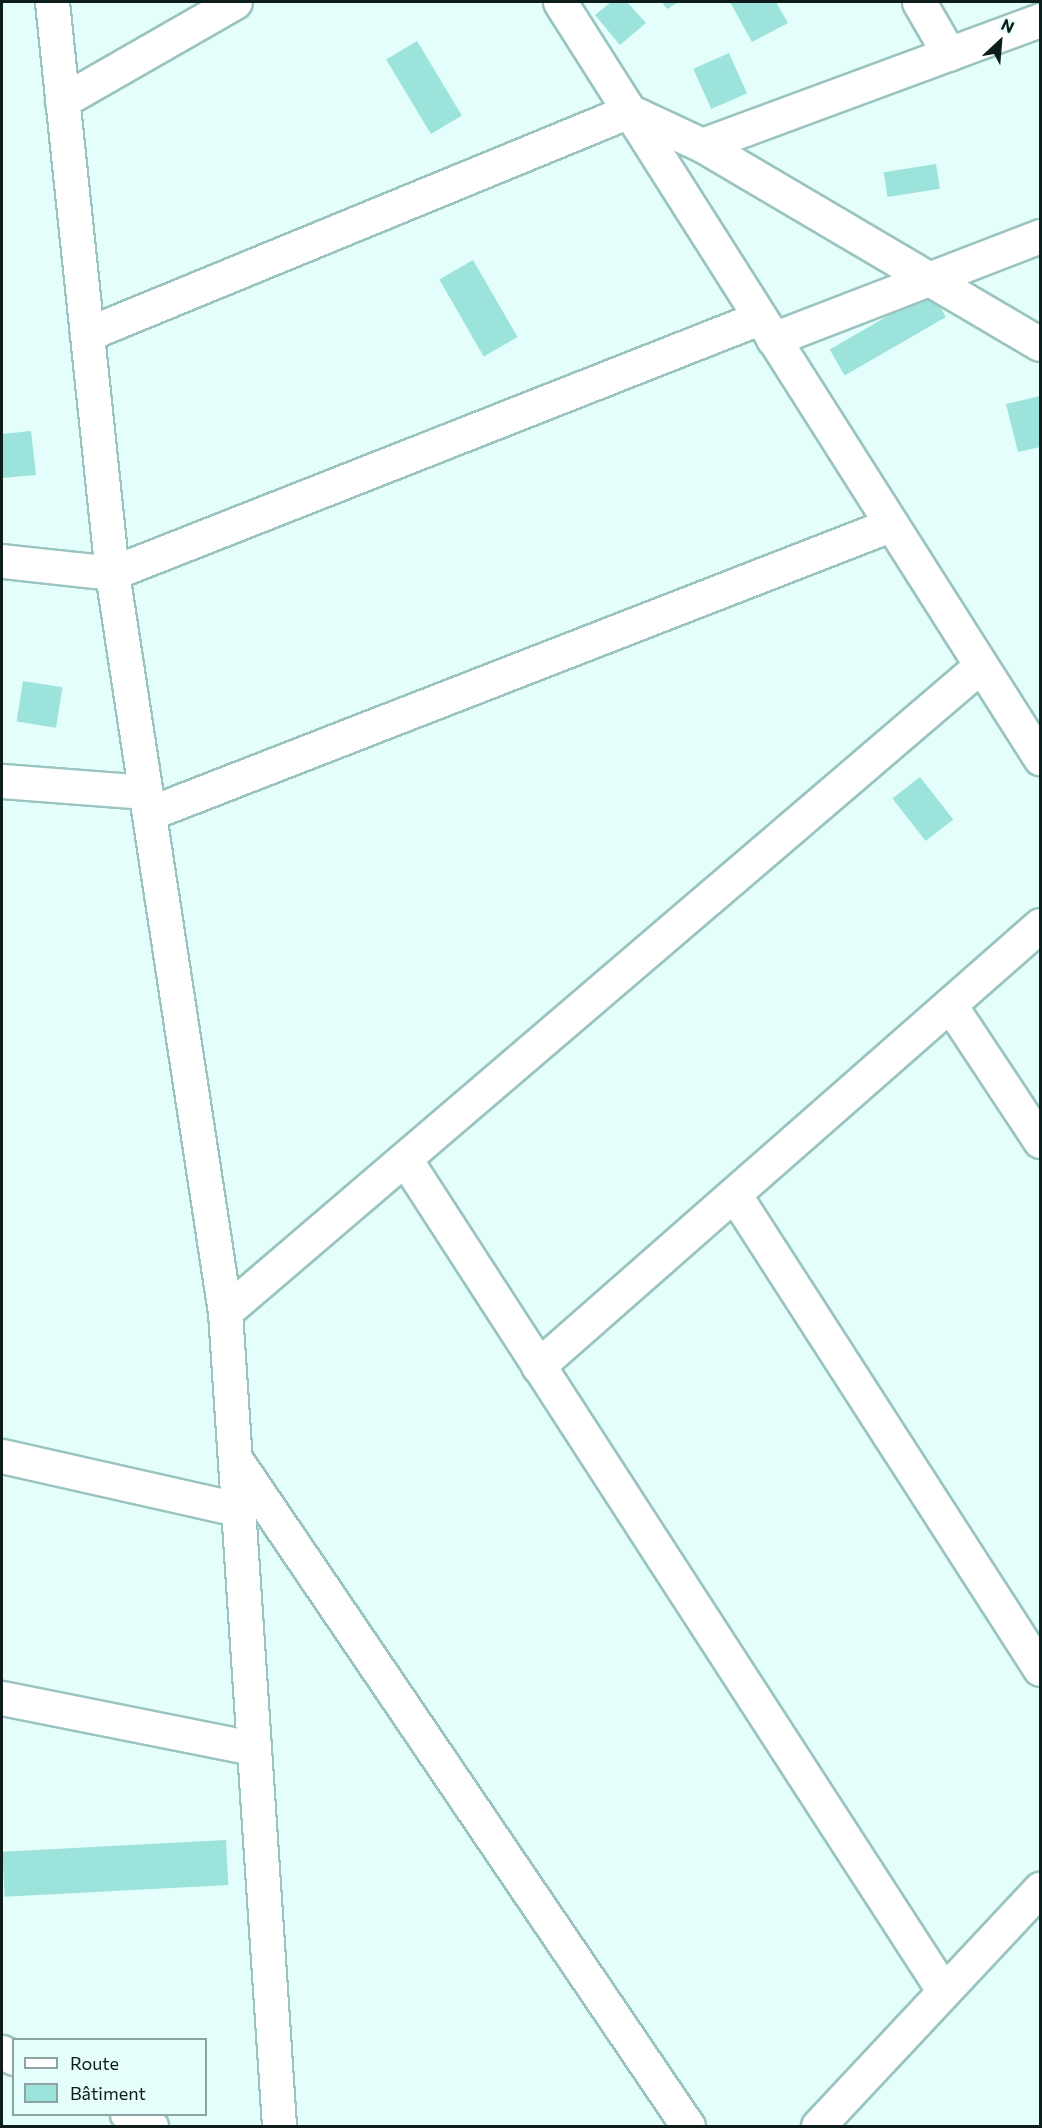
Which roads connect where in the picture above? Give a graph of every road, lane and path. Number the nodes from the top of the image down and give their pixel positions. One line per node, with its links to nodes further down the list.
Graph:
1 (52, 2): 7 (street)
2 (235, 2): 7 (street)
3 (560, 2): 8 (street)
4 (920, 2): 6 (street)
5 (1041, 20): 6 (street)
6 (949, 54): 9 (street)
7 (63, 101): 13 (street)
8 (629, 111): 9 (street); 12 (street); 13 (street)
9 (702, 145): 11 (street)
10 (1041, 236): 11 (street)
11 (928, 277): 12 (street); 14 (street)
12 (766, 328): 15 (street); 17 (street)
13 (87, 334): 17 (street)
14 (1041, 344)
15 (890, 525): 18 (street); 21 (street)
16 (2, 561): 17 (street)
17 (112, 573): 21 (street)
18 (979, 666): 19 (street); 25 (street)
19 (1041, 758)
20 (2, 781): 21 (street)
21 (148, 802): 27 (street)
22 (1041, 925): 23 (street)
23 (950, 1005): 24 (street); 26 (street)
24 (1041, 1142)
25 (405, 1159): 27 (street); 28 (street)
26 (734, 1194): 28 (street); 32 (street)
27 (225, 1312): 30 (street)
28 (538, 1366): 36 (street)
29 (2, 1456): 31 (street)
30 (236, 1460): 31 (street); 40 (street)
31 (238, 1509): 34 (street)
32 (1041, 1669)
33 (2, 1698): 34 (street)
34 (253, 1748): 39 (street)
35 (1041, 1889): 36 (street)
36 (943, 1990): 41 (street)
37 (129, 2116): 38 (street)
38 (151, 2127)
39 (279, 2127)
40 (688, 2127)
41 (818, 2127)

